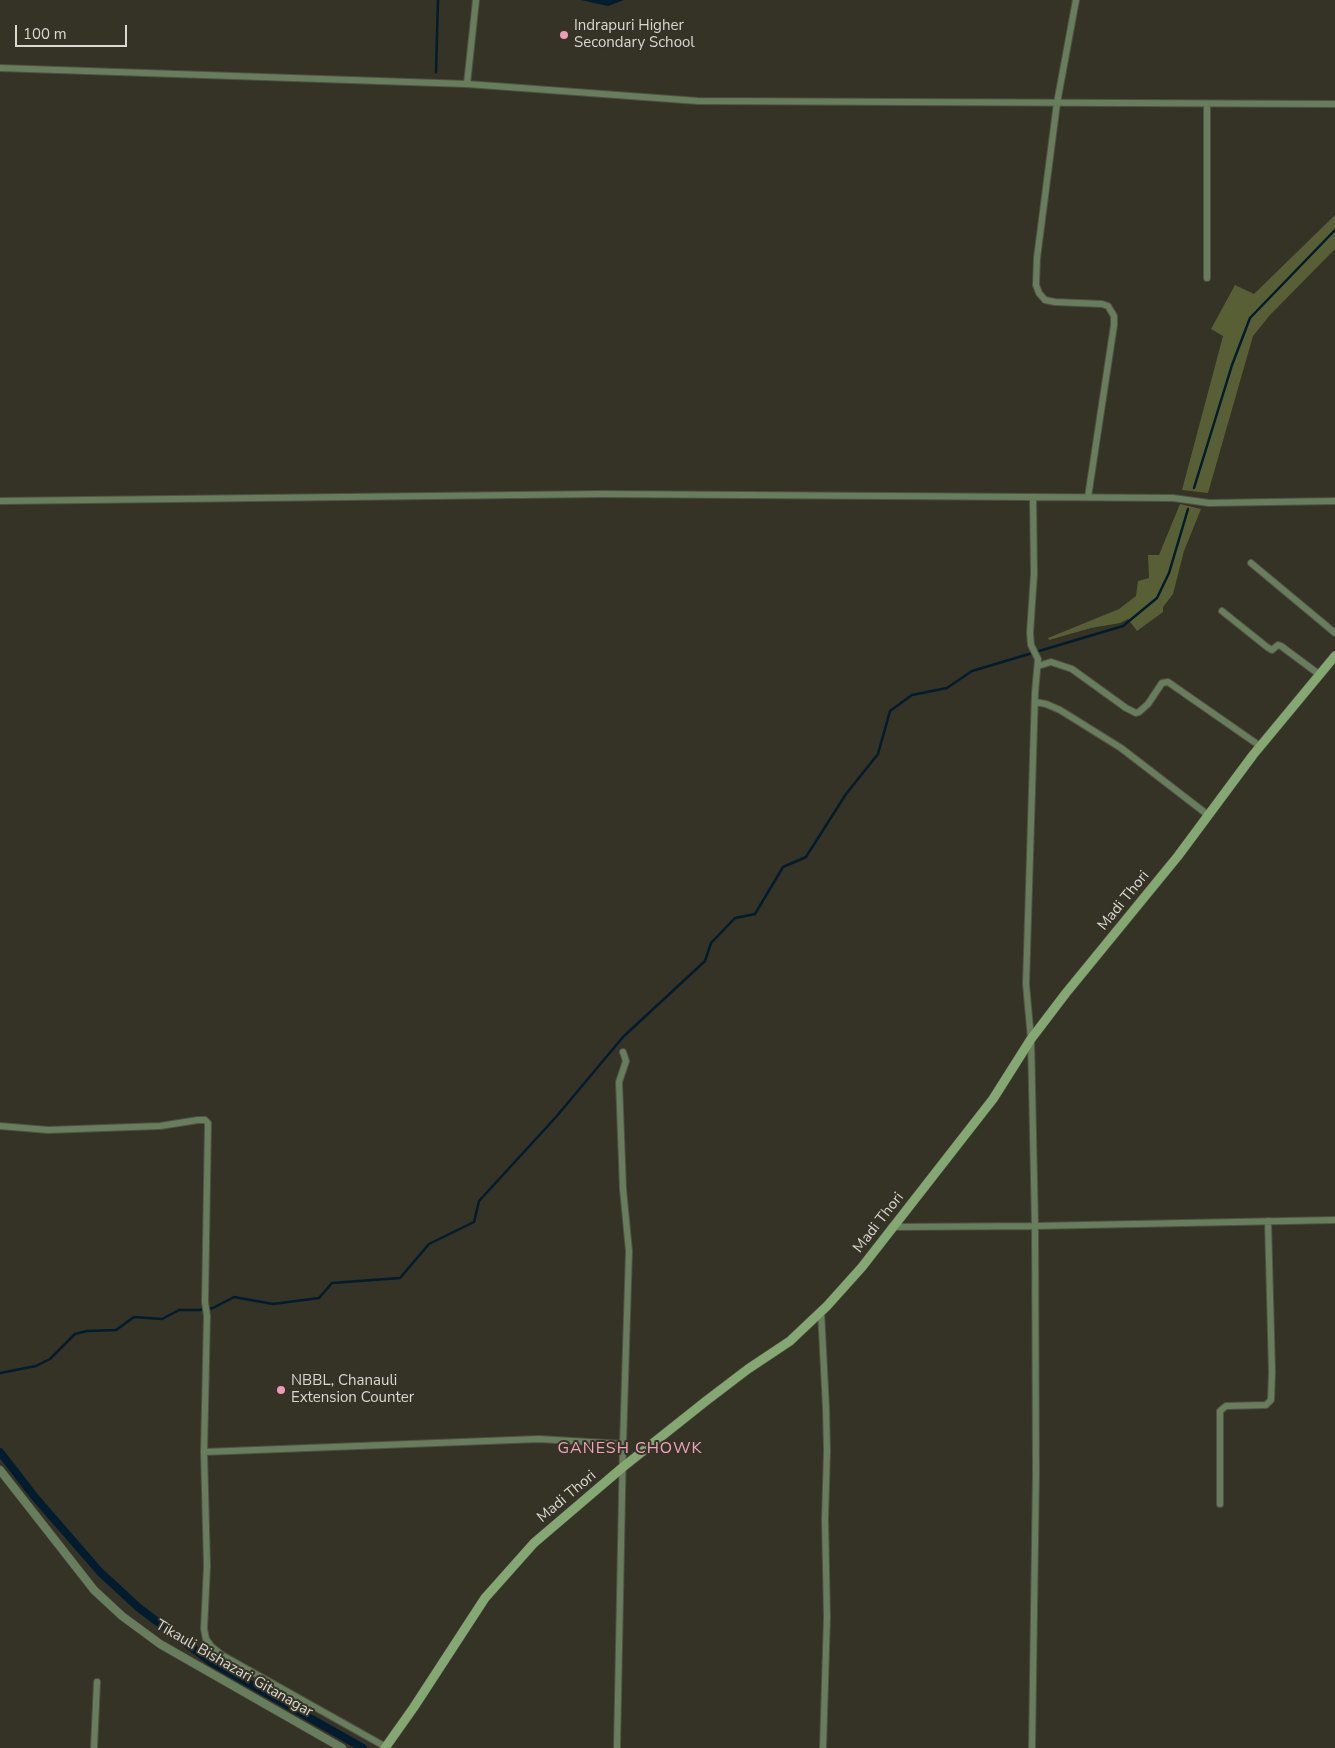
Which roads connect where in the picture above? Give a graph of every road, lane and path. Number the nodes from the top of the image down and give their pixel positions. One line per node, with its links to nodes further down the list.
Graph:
1 (476, 0): 4 (street)
2 (1076, 0): 5 (street)
3 (0, 68): 4 (street)
4 (467, 84): 5 (street)
5 (1057, 103): 6 (street); 10 (street)
6 (1207, 104): 7 (street); 8 (street)
7 (1335, 104)
8 (1207, 278)
9 (1033, 497): 10 (street); 11 (street); 17 (street)
10 (1088, 497): 12 (street)
11 (0, 501)
12 (1335, 501)
13 (1251, 563): 15 (street)
14 (1222, 612): 18 (street)
15 (1335, 633)
16 (1335, 656): 18 (main road, Madi Thori)
17 (1038, 662): 19 (street); 20 (street)
18 (1320, 675): 20 (main road, Madi Thori)
19 (1035, 702): 21 (street); 22 (street)
20 (1260, 746): 21 (main road, Madi Thori)
21 (1208, 815): 22 (main road, Madi Thori)
22 (1031, 1039): 27 (street); 28 (main road, Madi Thori)
23 (624, 1052): 30 (street)
24 (0, 1126): 31 (street)
25 (1335, 1220): 26 (street)
26 (1268, 1221): 27 (street); 34 (street)
27 (1035, 1226): 28 (street); 41 (street)
28 (892, 1227): 29 (main road, Madi Thori)
29 (821, 1311): 32 (main road, Madi Thori); 40 (street)
30 (623, 1444): 31 (street); 32 (street)
31 (204, 1452): 36 (street)
32 (623, 1468): 36 (main road, Madi Thori); 39 (street)
33 (0, 1470): 38 (street, Tikauli Bishazari Gitanagar)
34 (1220, 1504)
35 (98, 1682): 37 (street)
36 (385, 1747)
37 (94, 1748)
38 (342, 1748)
39 (617, 1748)
40 (824, 1748)
41 (1032, 1748)

